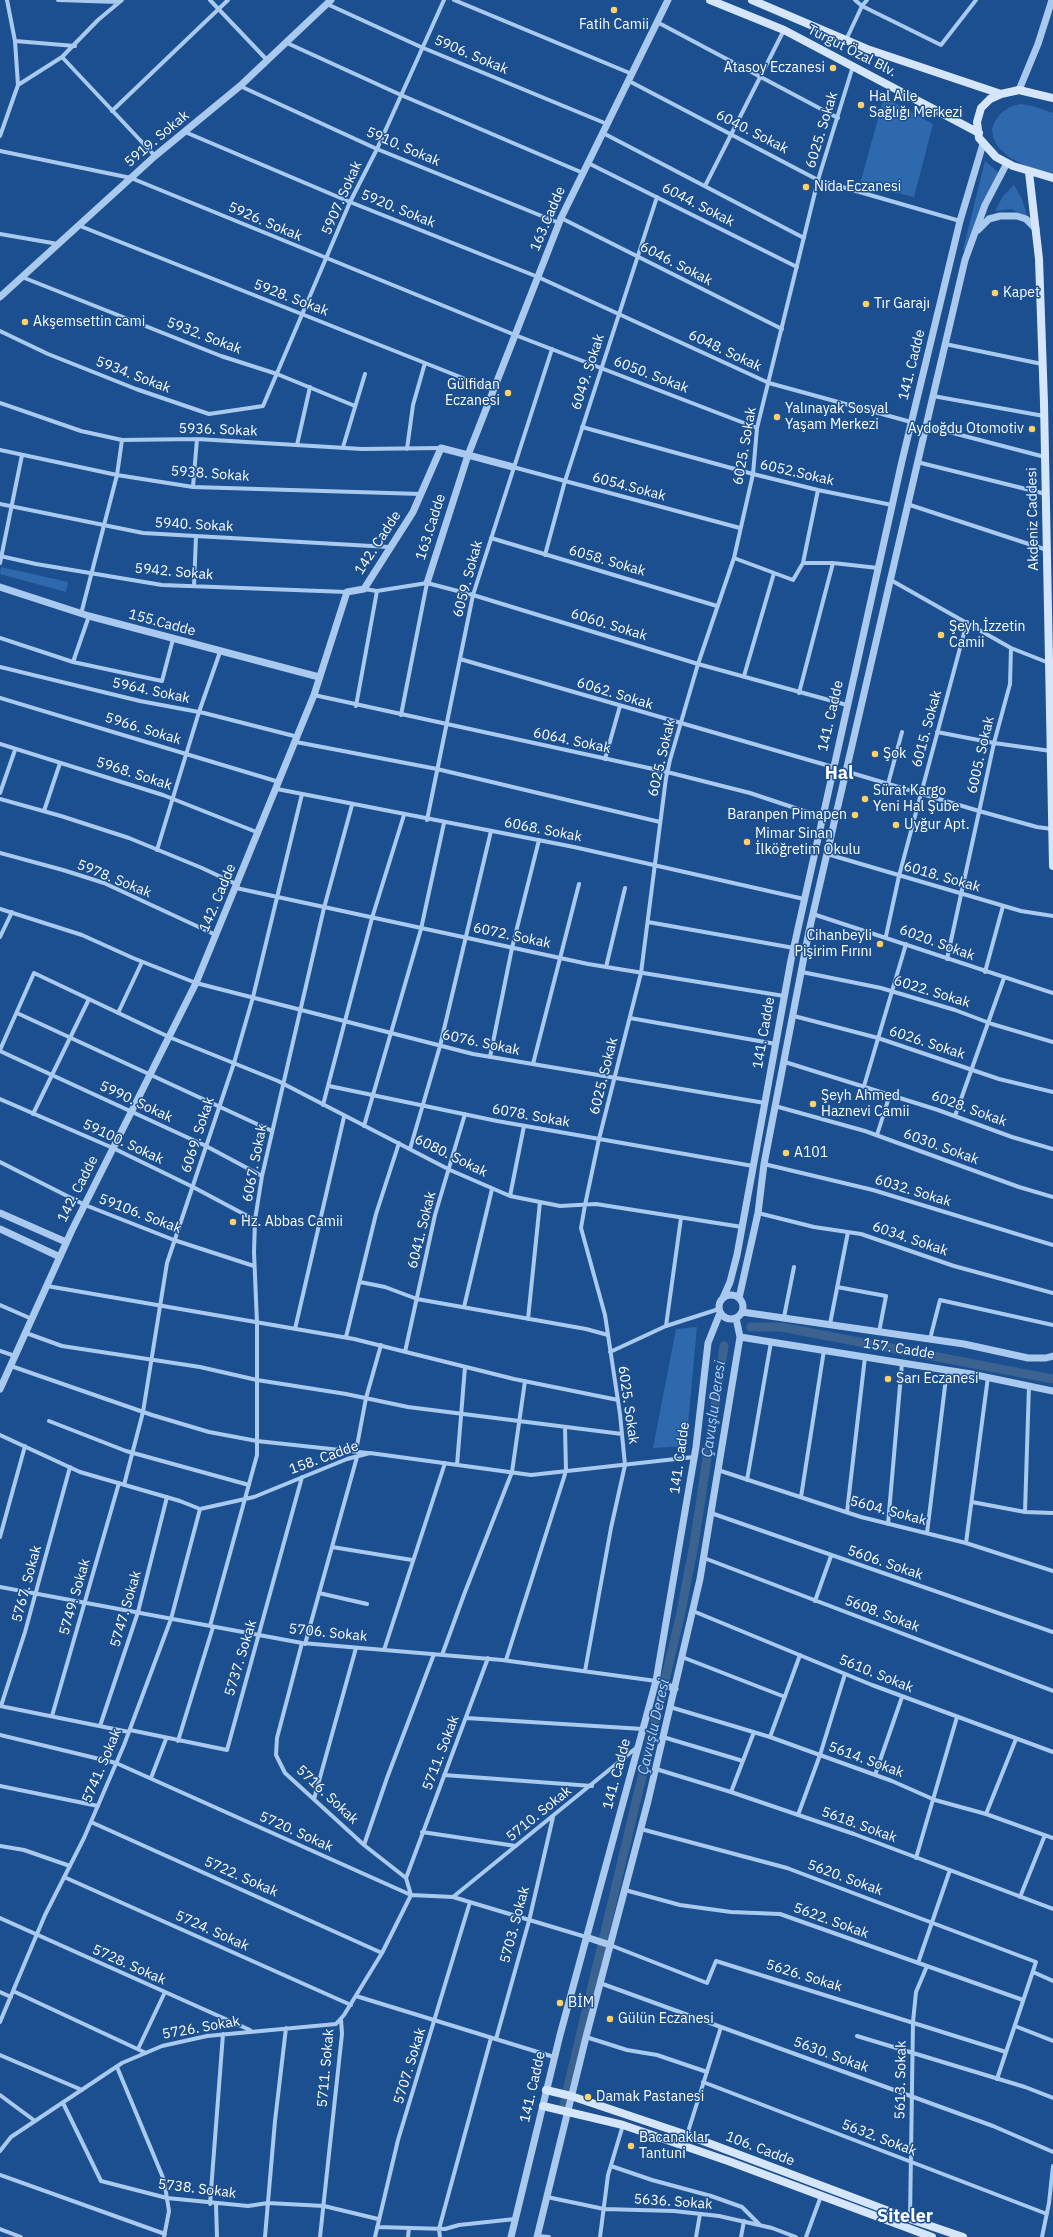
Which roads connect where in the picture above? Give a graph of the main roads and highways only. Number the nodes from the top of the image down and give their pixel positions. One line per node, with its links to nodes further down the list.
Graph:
1 (710, 0): 5 (main road, Turgut Özal Blv.)
2 (752, 0): 3 (main road, Turgut Özal Blv.)
3 (1001, 94): 4 (main road); 5 (main road)
4 (1053, 98)
5 (979, 133): 6 (main road)
6 (1029, 172): 7 (main road); 8 (main road, Akdeniz Caddesi)
7 (1053, 178)
8 (1052, 829): 9 (main road, Akdeniz Caddesi)
9 (1053, 866)
10 (551, 2090): 14 (main road, 106. Cadde)
11 (546, 2107): 12 (main road, 106. Cadde)
12 (914, 2234): 13 (main road, 106. Cadde)
13 (932, 2237)
14 (964, 2237)

